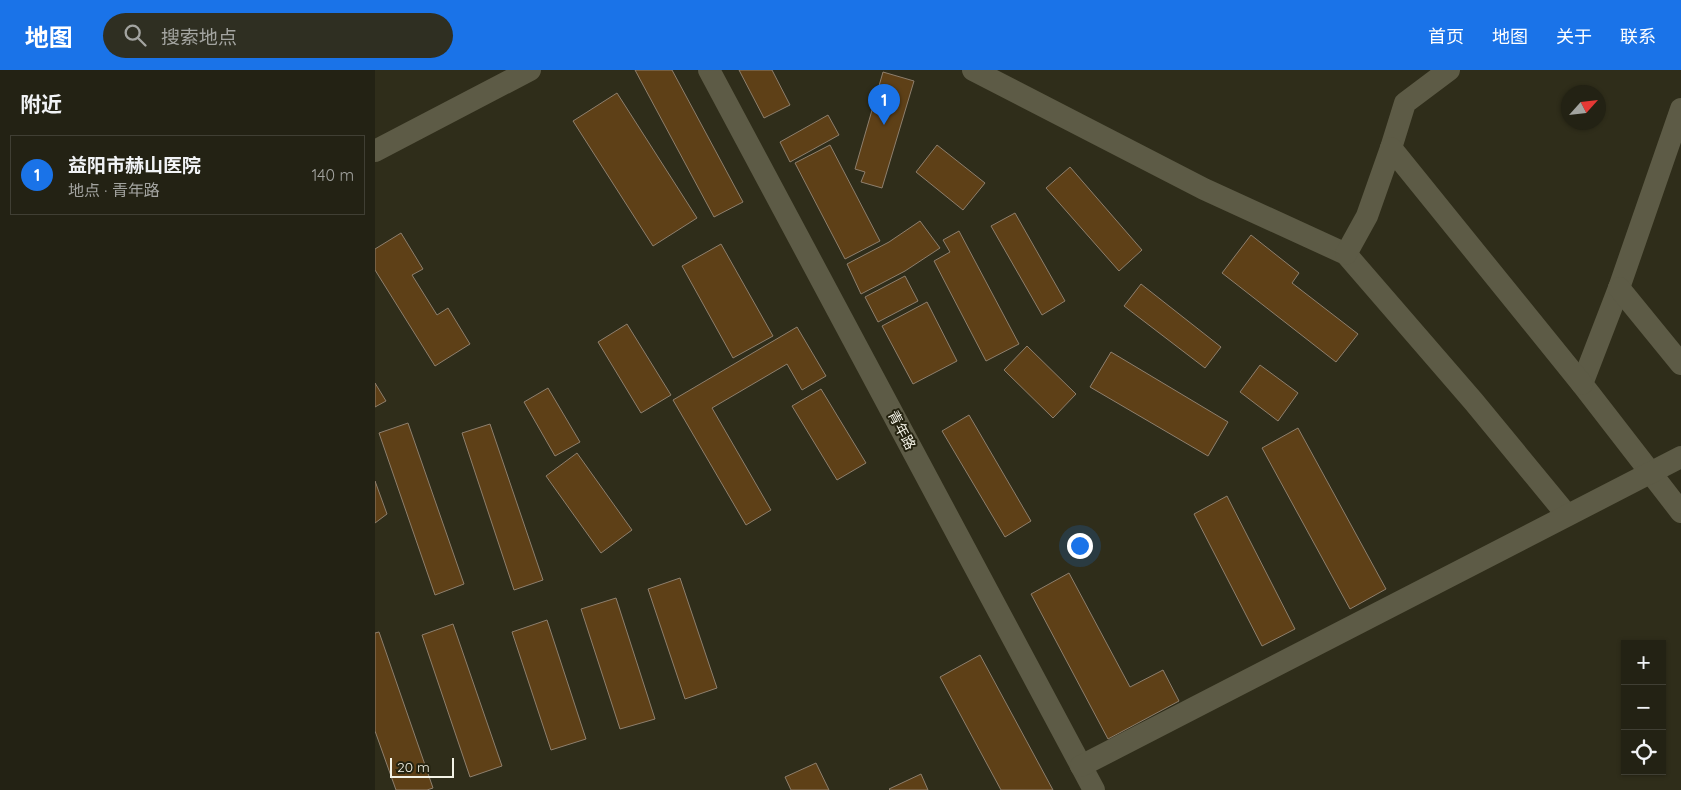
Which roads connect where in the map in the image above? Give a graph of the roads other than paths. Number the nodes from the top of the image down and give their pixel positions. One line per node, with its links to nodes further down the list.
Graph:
1 (530, 70): 7 (street)
2 (709, 70): 16 (street, 青年路)
3 (973, 70): 8 (street)
4 (1449, 70): 6 (street)
5 (1681, 109): 9 (street)
6 (1391, 148): 8 (street); 11 (street)
7 (375, 151)
8 (1346, 254): 15 (street)
9 (1619, 288): 10 (street); 11 (street)
10 (1681, 364)
11 (1582, 384): 13 (street)
12 (1681, 457): 13 (street)
13 (1650, 473): 14 (street); 15 (street)
14 (1681, 512)
15 (1567, 515): 16 (street)
16 (1081, 766): 17 (street, 青年路)
17 (1094, 790)

